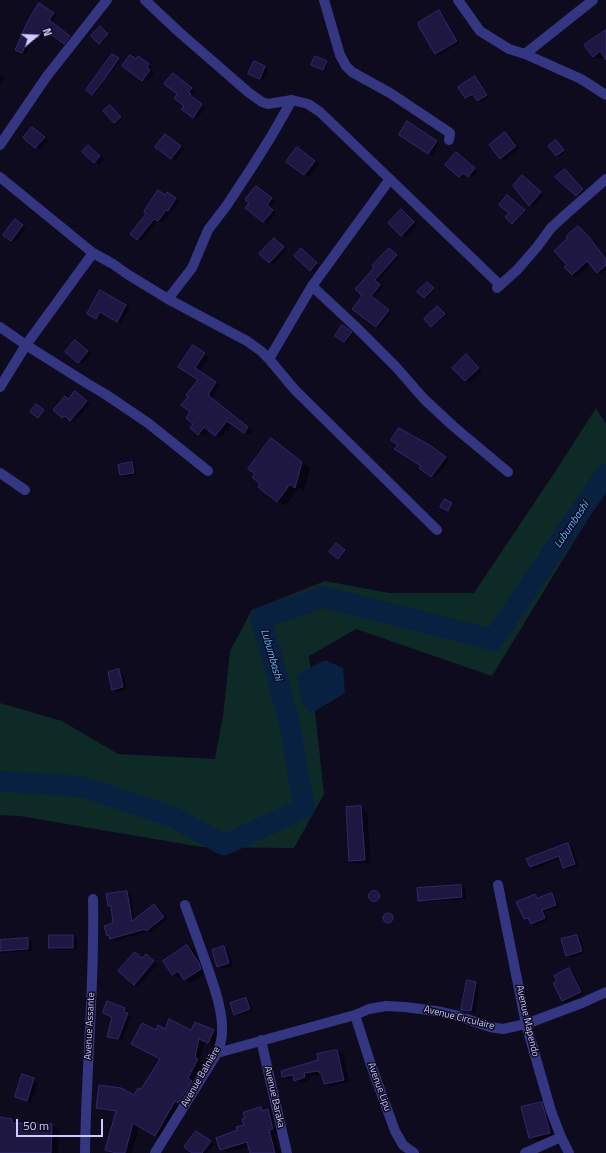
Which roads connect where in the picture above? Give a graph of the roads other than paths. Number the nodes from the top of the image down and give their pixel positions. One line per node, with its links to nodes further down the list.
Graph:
1 (107, 0): 10 (street)
2 (145, 0): 8 (street)
3 (324, 0): 9 (street)
4 (458, 0): 6 (street)
5 (593, 0): 6 (street)
6 (525, 54): 7 (street)
7 (606, 95)
8 (292, 100): 12 (street); 16 (street)
9 (449, 140)
10 (0, 145)
11 (0, 177): 14 (street)
12 (390, 179): 13 (street); 15 (street)
13 (606, 179)
14 (94, 253): 16 (street); 18 (street)
15 (312, 286): 19 (street); 22 (street)
16 (168, 299): 19 (street)
17 (0, 327): 18 (street)
18 (26, 345): 20 (street); 21 (street)
19 (269, 359): 25 (street)
20 (0, 387)
21 (208, 471)
22 (508, 472)
23 (0, 473): 24 (street)
24 (25, 490)
25 (437, 530)
26 (498, 885): 31 (street, Avenue Mapendo)
27 (93, 899): 35 (street, Avenue Assante)
28 (185, 905): 33 (street, Avenue Balnière)
29 (606, 992): 31 (street, Avenue Circulaire)
30 (355, 1015): 31 (street, Avenue Circulaire); 32 (street, Avenue Circulaire); 38 (street, Avenue Lipu)
31 (526, 1024): 34 (street, Avenue Mapendo)
32 (261, 1040): 33 (street, Avenue Circulaire); 37 (street, Avenue Baraka)
33 (217, 1053): 36 (street, Avenue Balnière)
34 (561, 1137): 39 (street); 40 (street, Avenue Mapendo)
35 (85, 1153)
36 (155, 1153)
37 (287, 1153)
38 (414, 1153)
39 (525, 1153)
40 (569, 1153)

